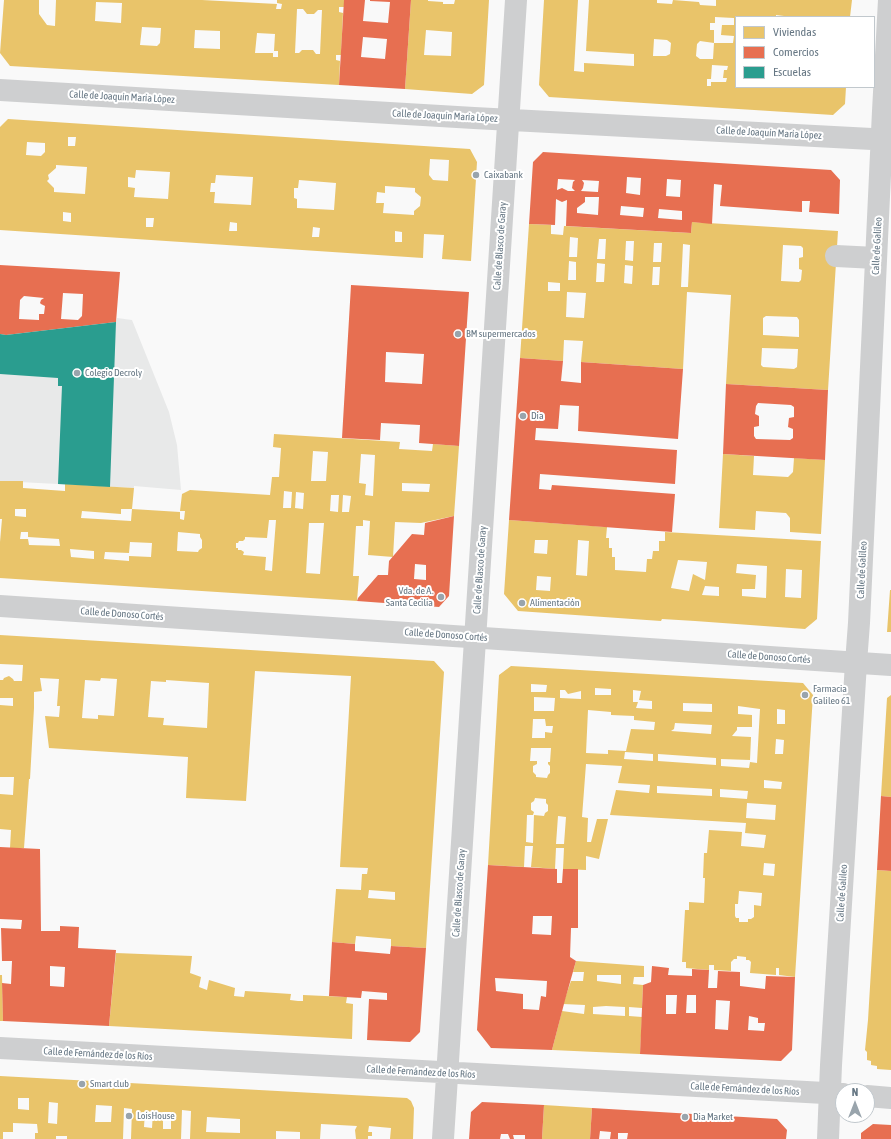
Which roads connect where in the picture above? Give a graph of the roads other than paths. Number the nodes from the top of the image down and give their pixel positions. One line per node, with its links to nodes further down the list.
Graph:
1 (516, 0): 4 (street, Calle de Blasco de Garay)
2 (890, 0): 5 (street, Calle de Galileo)
3 (0, 90): 4 (street, Calle de Joaquín María López)
4 (508, 119): 5 (street, Calle de Joaquín María López); 9 (street, Calle de Blasco de Garay)
5 (886, 140): 7 (street, Calle de Galileo)
6 (836, 256): 7 (street)
7 (876, 258): 10 (street, Calle de Galileo)
8 (0, 606): 9 (street, Calle de Donoso Cortés)
9 (475, 637): 10 (street, Calle de Donoso Cortés); 13 (street, Calle de Blasco de Garay)
10 (856, 662): 11 (street, Calle de Donoso Cortés); 14 (street, Calle de Galileo)
11 (891, 665)
12 (0, 1048): 13 (street, Calle de Fernández de los Ríos)
13 (447, 1073): 15 (street, Calle de Fernández de los Ríos); 19 (street, Calle de Blasco de Garay)
14 (835, 1084)
15 (835, 1094)
16 (875, 1097): 17 (street)
17 (891, 1098)
18 (835, 1104): 20 (street, Calle de Galileo)
19 (443, 1139)
20 (828, 1139)

